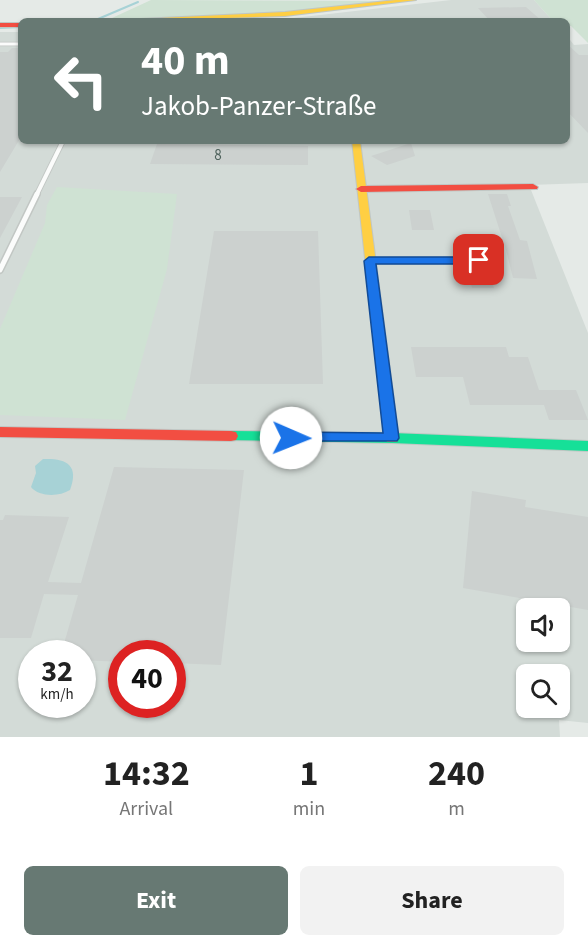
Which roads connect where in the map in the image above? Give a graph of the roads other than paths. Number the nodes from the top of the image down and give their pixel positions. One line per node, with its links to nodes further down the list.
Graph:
1 (413, 0): 2 (street)
2 (208, 18)
3 (0, 25): 4 (street)
4 (18, 25)
5 (0, 44): 6 (lane)
6 (18, 44)
7 (62, 144): 13 (lane)
8 (356, 144): 10 (street)
9 (533, 187): 10 (street)
10 (361, 189): 12 (street)
11 (479, 260): 12 (lane)
12 (369, 261): 15 (street)
13 (0, 270)
14 (0, 432): 15 (street)
15 (392, 438): 16 (street)
16 (588, 446)

